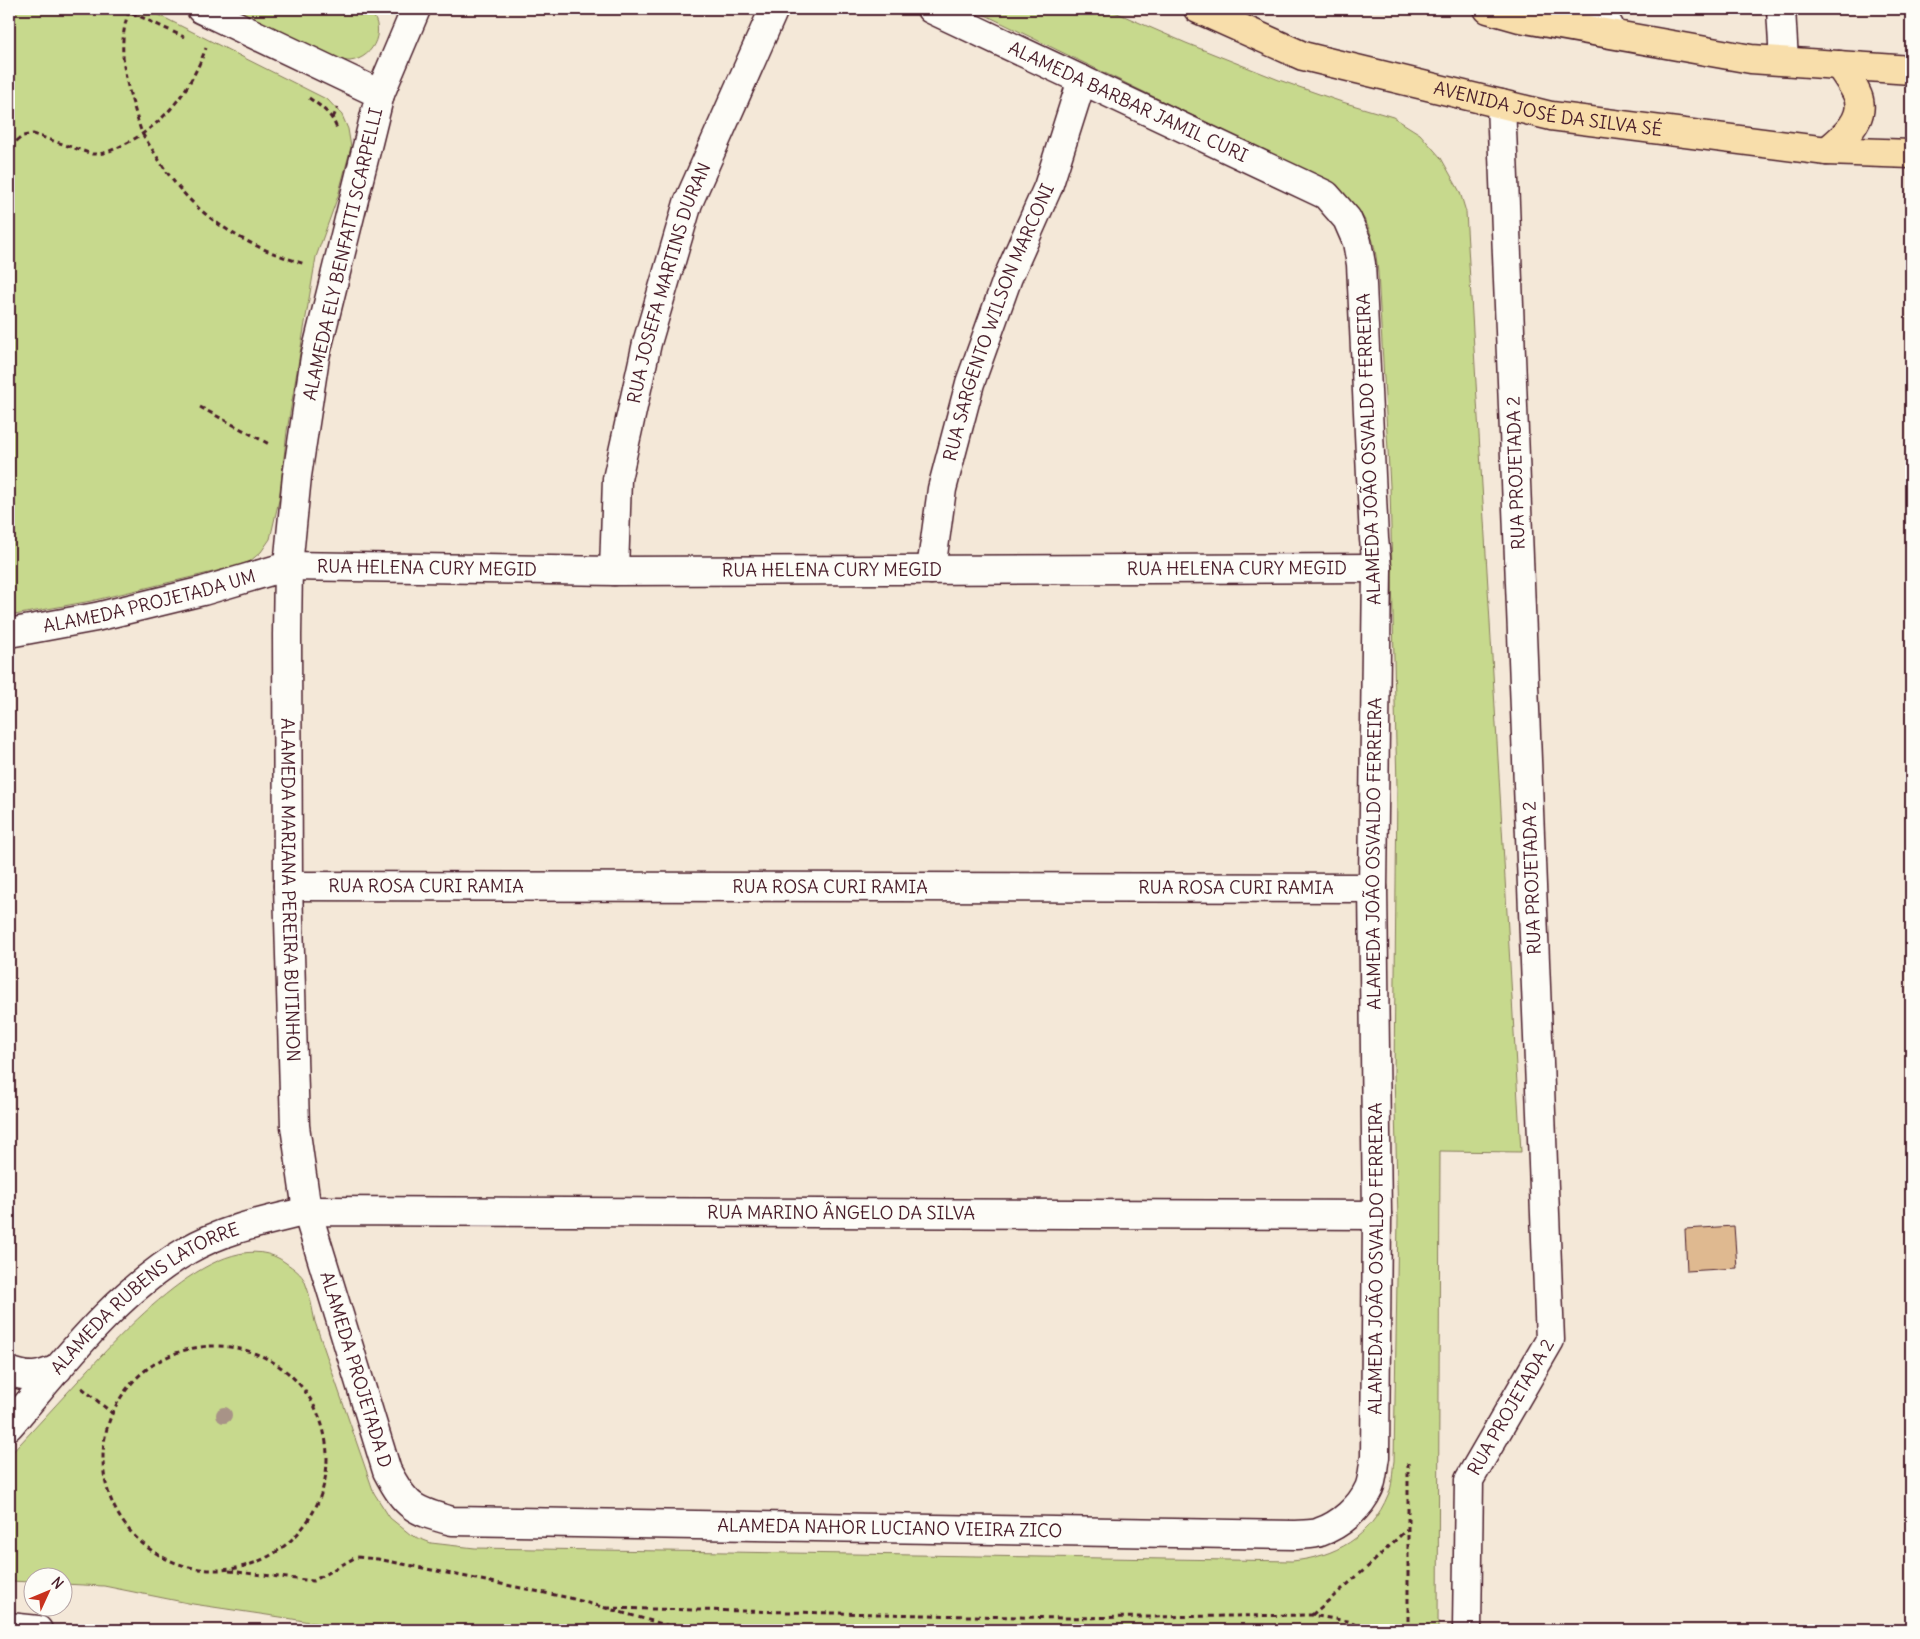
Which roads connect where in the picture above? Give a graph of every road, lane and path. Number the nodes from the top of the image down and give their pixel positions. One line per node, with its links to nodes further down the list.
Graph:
1 (124, 9): 10 (path)
2 (201, 9): 19 (street)
3 (416, 9): 19 (street, ALAMEDA ELY BENFATTI SCARPELLI)
4 (774, 9): 35 (street, RUA JOSEFA MARTINS DURAN)
5 (931, 9): 17 (street, ALAMEDA BARBAR JAMIL CURI)
6 (1198, 9): 20 (main road, AVENIDA JOSÉ DA SILVA SÉ)
7 (1488, 9): 12 (main road)
8 (1561, 9): 12 (street)
9 (1782, 9): 14 (street)
10 (129, 11): 11 (path); 22 (path)
11 (189, 40)
12 (1645, 40): 14 (main road)
13 (198, 44): 22 (path)
14 (1784, 61): 15 (main road)
15 (1839, 65): 16 (main road); 24 (main road)
16 (1911, 70)
17 (1082, 80): 26 (street, ALAMEDA BARBAR JAMIL CURI); 34 (street, RUA SARGENTO WILSON MARCONI)
18 (300, 94): 21 (path)
19 (380, 94): 32 (street, ALAMEDA ELY BENFATTI SCARPELLI)
20 (1501, 104): 24 (main road, AVENIDA JOSÉ DA SILVA SÉ); 55 (street, RUA PROJETADA 2)
21 (338, 132)
22 (142, 133): 23 (path); 28 (path)
23 (9, 146)
24 (1827, 151): 25 (main road, AVENIDA JOSÉ DA SILVA SÉ)
25 (1911, 154)
26 (1326, 195): 33 (street, ALAMEDA JOÃO OSVALDO FERREIRA)
27 (307, 259): 28 (path)
28 (306, 264): 29 (path)
29 (304, 274)
30 (200, 407): 31 (path)
31 (274, 447)
32 (288, 566): 35 (street, RUA HELENA CURY MEGID); 36 (street, ALAMEDA PROJETADA UM); 37 (street, ALAMEDA MARIANA PEREIRA BUTINHON)
33 (1377, 568): 34 (street, RUA HELENA CURY MEGID); 38 (street, ALAMEDA JOÃO OSVALDO FERREIRA)
34 (931, 570): 35 (street, RUA HELENA CURY MEGID)
35 (614, 571)
36 (9, 633)
37 (288, 886): 38 (street, RUA ROSA CURI RAMIA); 39 (street, ALAMEDA MARIANA PEREIRA BUTINHON)
38 (1373, 888): 40 (street, ALAMEDA JOÃO OSVALDO FERREIRA)
39 (307, 1211): 40 (street, RUA MARINO ÂNGELO DA SILVA); 41 (street, ALAMEDA RUBENS LATORRE); 45 (street, ALAMEDA PROJETADA D)
40 (1377, 1215): 46 (street, ALAMEDA JOÃO OSVALDO FERREIRA)
41 (58, 1369): 42 (street); 43 (path); 44 (street, ALAMEDA RUBENS LATORRE)
42 (9, 1371)
43 (112, 1413): 48 (path); 48 (path)
44 (9, 1426)
45 (427, 1514): 46 (street, ALAMEDA NAHOR LUCIANO VIEIRA ZICO)
46 (1348, 1516)
47 (1408, 1528): 50 (path)
48 (226, 1571): 49 (path)
49 (606, 1608): 50 (path); 53 (path)
50 (1311, 1616): 54 (path)
51 (9, 1627): 52 (street)
52 (38, 1630)
53 (684, 1630)
54 (1367, 1630)
55 (1467, 1630)

